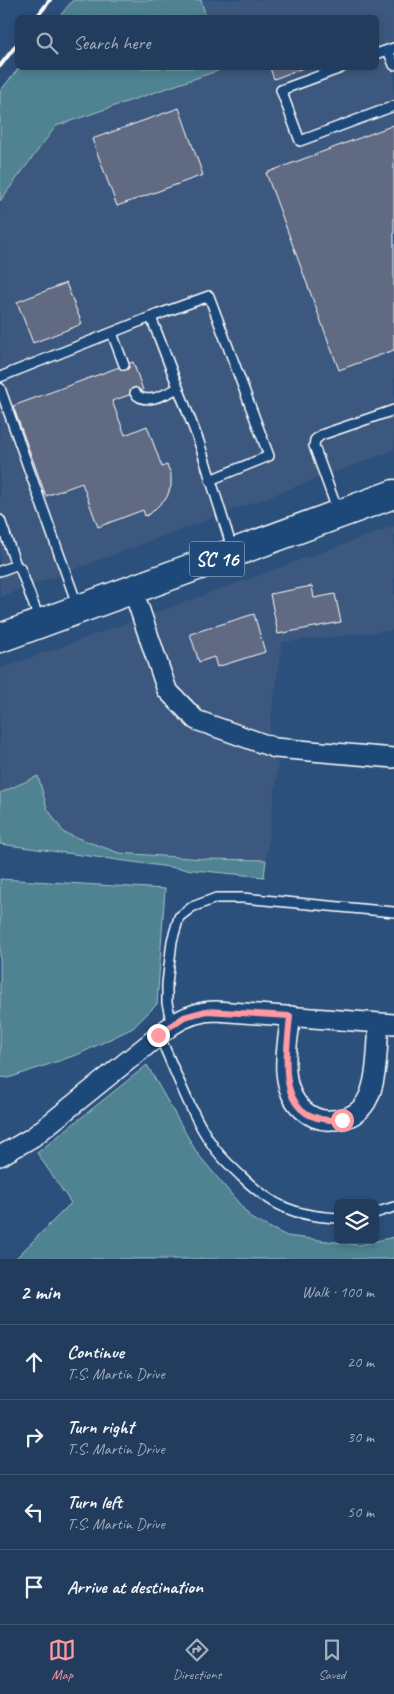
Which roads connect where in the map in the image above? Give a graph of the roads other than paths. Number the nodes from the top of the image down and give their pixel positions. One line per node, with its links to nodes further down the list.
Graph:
1 (391, 49): 2 (lane); 3 (lane)
2 (379, 53)
3 (394, 65)
4 (336, 70): 5 (lane)
5 (394, 106)
6 (151, 317): 7 (lane); 11 (lane); 14 (lane)
7 (112, 333): 8 (lane); 9 (lane)
8 (124, 365)
9 (0, 377)
10 (0, 388): 22 (lane)
11 (178, 388): 12 (lane); 14 (lane)
12 (135, 393)
13 (394, 410): 16 (lane)
14 (210, 480): 18 (lane)
15 (394, 494): 16 (main road, SC 16)
16 (339, 515): 18 (main road, SC 16)
17 (0, 520): 19 (lane)
18 (234, 553): 21 (main road, SC 16)
19 (16, 565): 20 (lane); 23 (lane)
20 (0, 571)
21 (133, 590): 22 (main road, SC 16); 25 (street)
22 (79, 610): 23 (main road, SC 16)
23 (40, 623): 24 (main road, SC 16)
24 (0, 638)
25 (394, 758)
26 (394, 912): 29 (lane)
27 (290, 1016): 28 (street); 28 (street); 29 (street)
28 (387, 1024)
29 (165, 1030): 30 (street); 33 (lane)
30 (0, 1156)
31 (394, 1207): 32 (lane)
32 (379, 1212)
33 (334, 1218)

